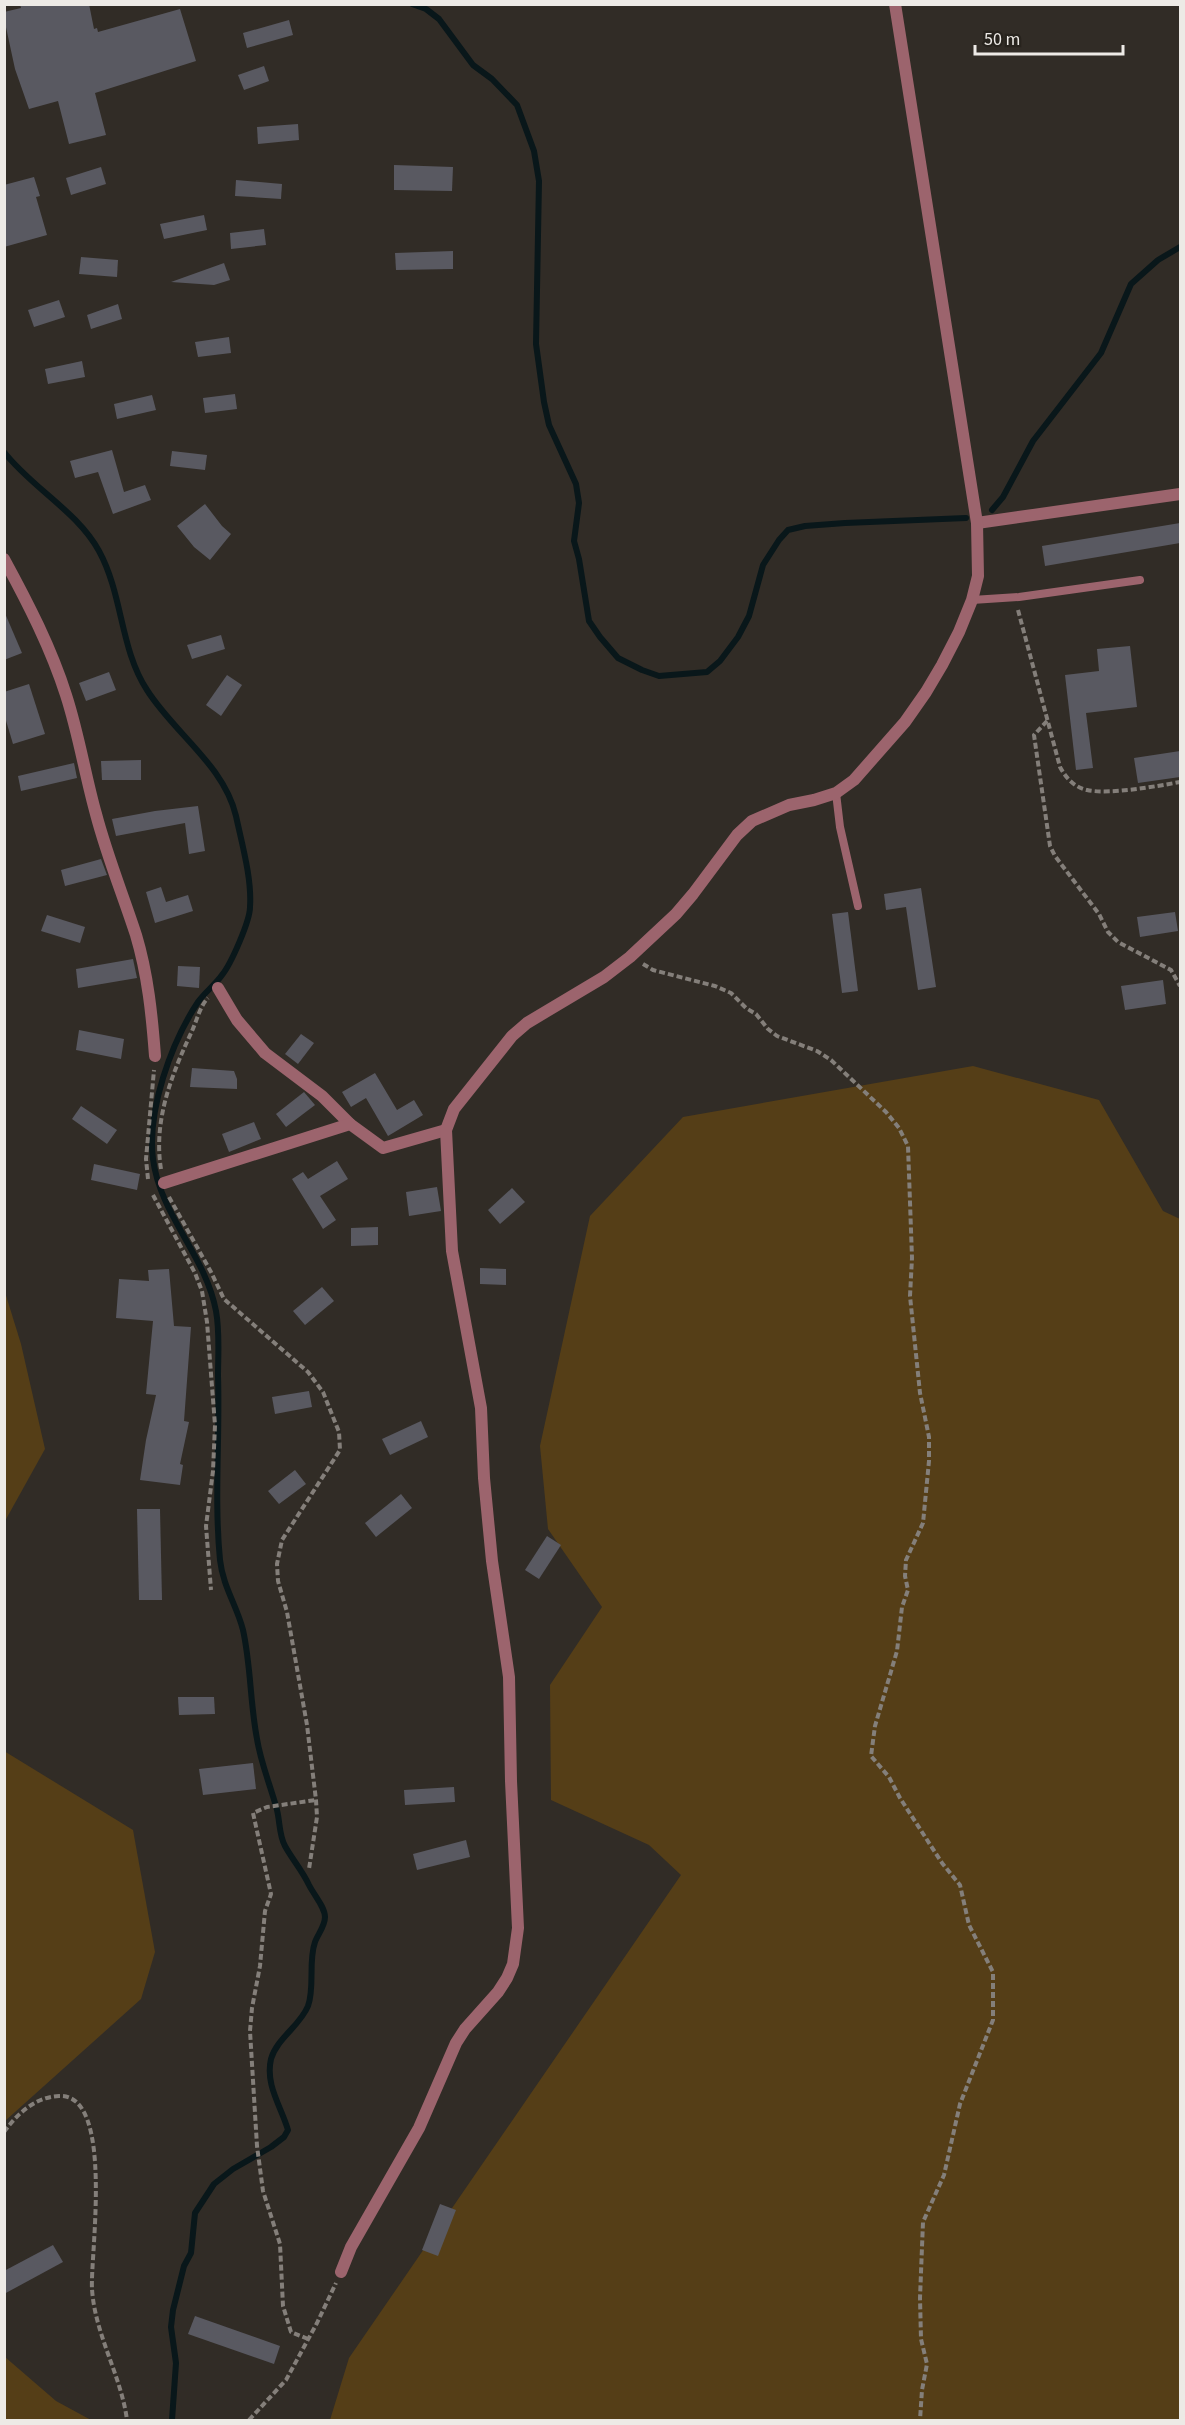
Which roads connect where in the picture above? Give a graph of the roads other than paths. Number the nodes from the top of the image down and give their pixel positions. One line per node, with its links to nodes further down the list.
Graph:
1 (894, 4): 3 (street)
2 (1180, 494): 3 (street)
3 (977, 523): 6 (street)
4 (4, 559): 10 (street)
5 (1140, 579): 6 (lane)
6 (972, 600): 7 (street)
7 (836, 793): 8 (lane); 12 (street)
8 (858, 906)
9 (218, 988): 11 (street)
10 (155, 1056)
11 (350, 1124): 12 (street); 13 (street)
12 (446, 1130): 14 (street)
13 (164, 1183)
14 (341, 2272)

